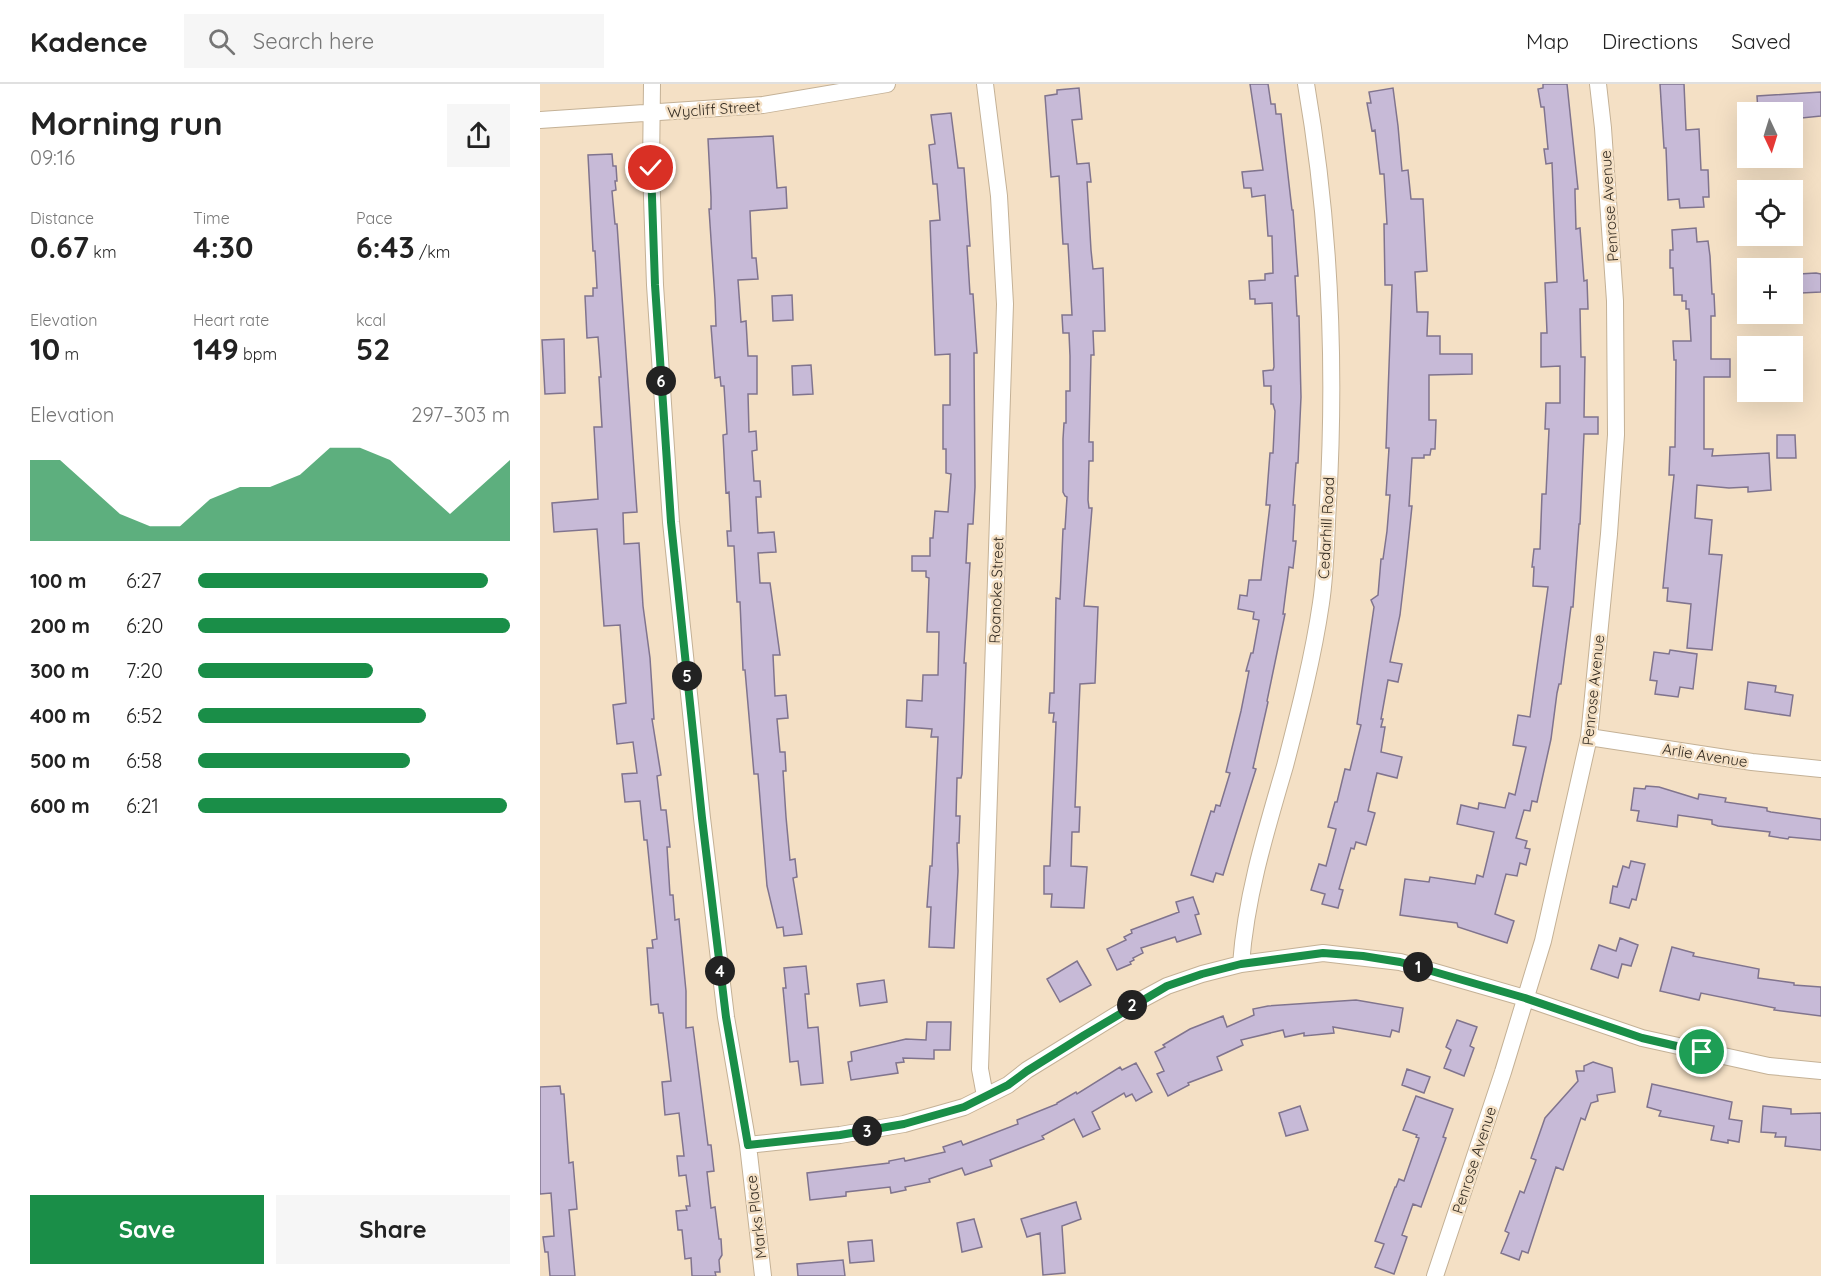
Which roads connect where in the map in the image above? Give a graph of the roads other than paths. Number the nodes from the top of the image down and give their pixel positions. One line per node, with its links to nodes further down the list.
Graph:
1 (652, 84): 6 (street, Marks Place)
2 (887, 84): 6 (street, Wycliff Street)
3 (985, 84): 13 (street, Roanoke Street)
4 (1306, 84): 10 (street, Cedarhill Road)
5 (1598, 84): 8 (street, Penrose Avenue)
6 (653, 113): 7 (street, Wycliff Street); 14 (street, Marks Place)
7 (540, 120)
8 (1589, 737): 9 (street, Arlie Avenue); 11 (street, Penrose Avenue)
9 (1821, 769)
10 (1241, 964): 11 (street); 13 (street)
11 (1525, 998): 12 (street); 16 (street, Penrose Avenue)
12 (1821, 1071)
13 (985, 1096): 14 (street)
14 (748, 1145): 15 (street, Marks Place)
15 (763, 1276)
16 (1435, 1276)

